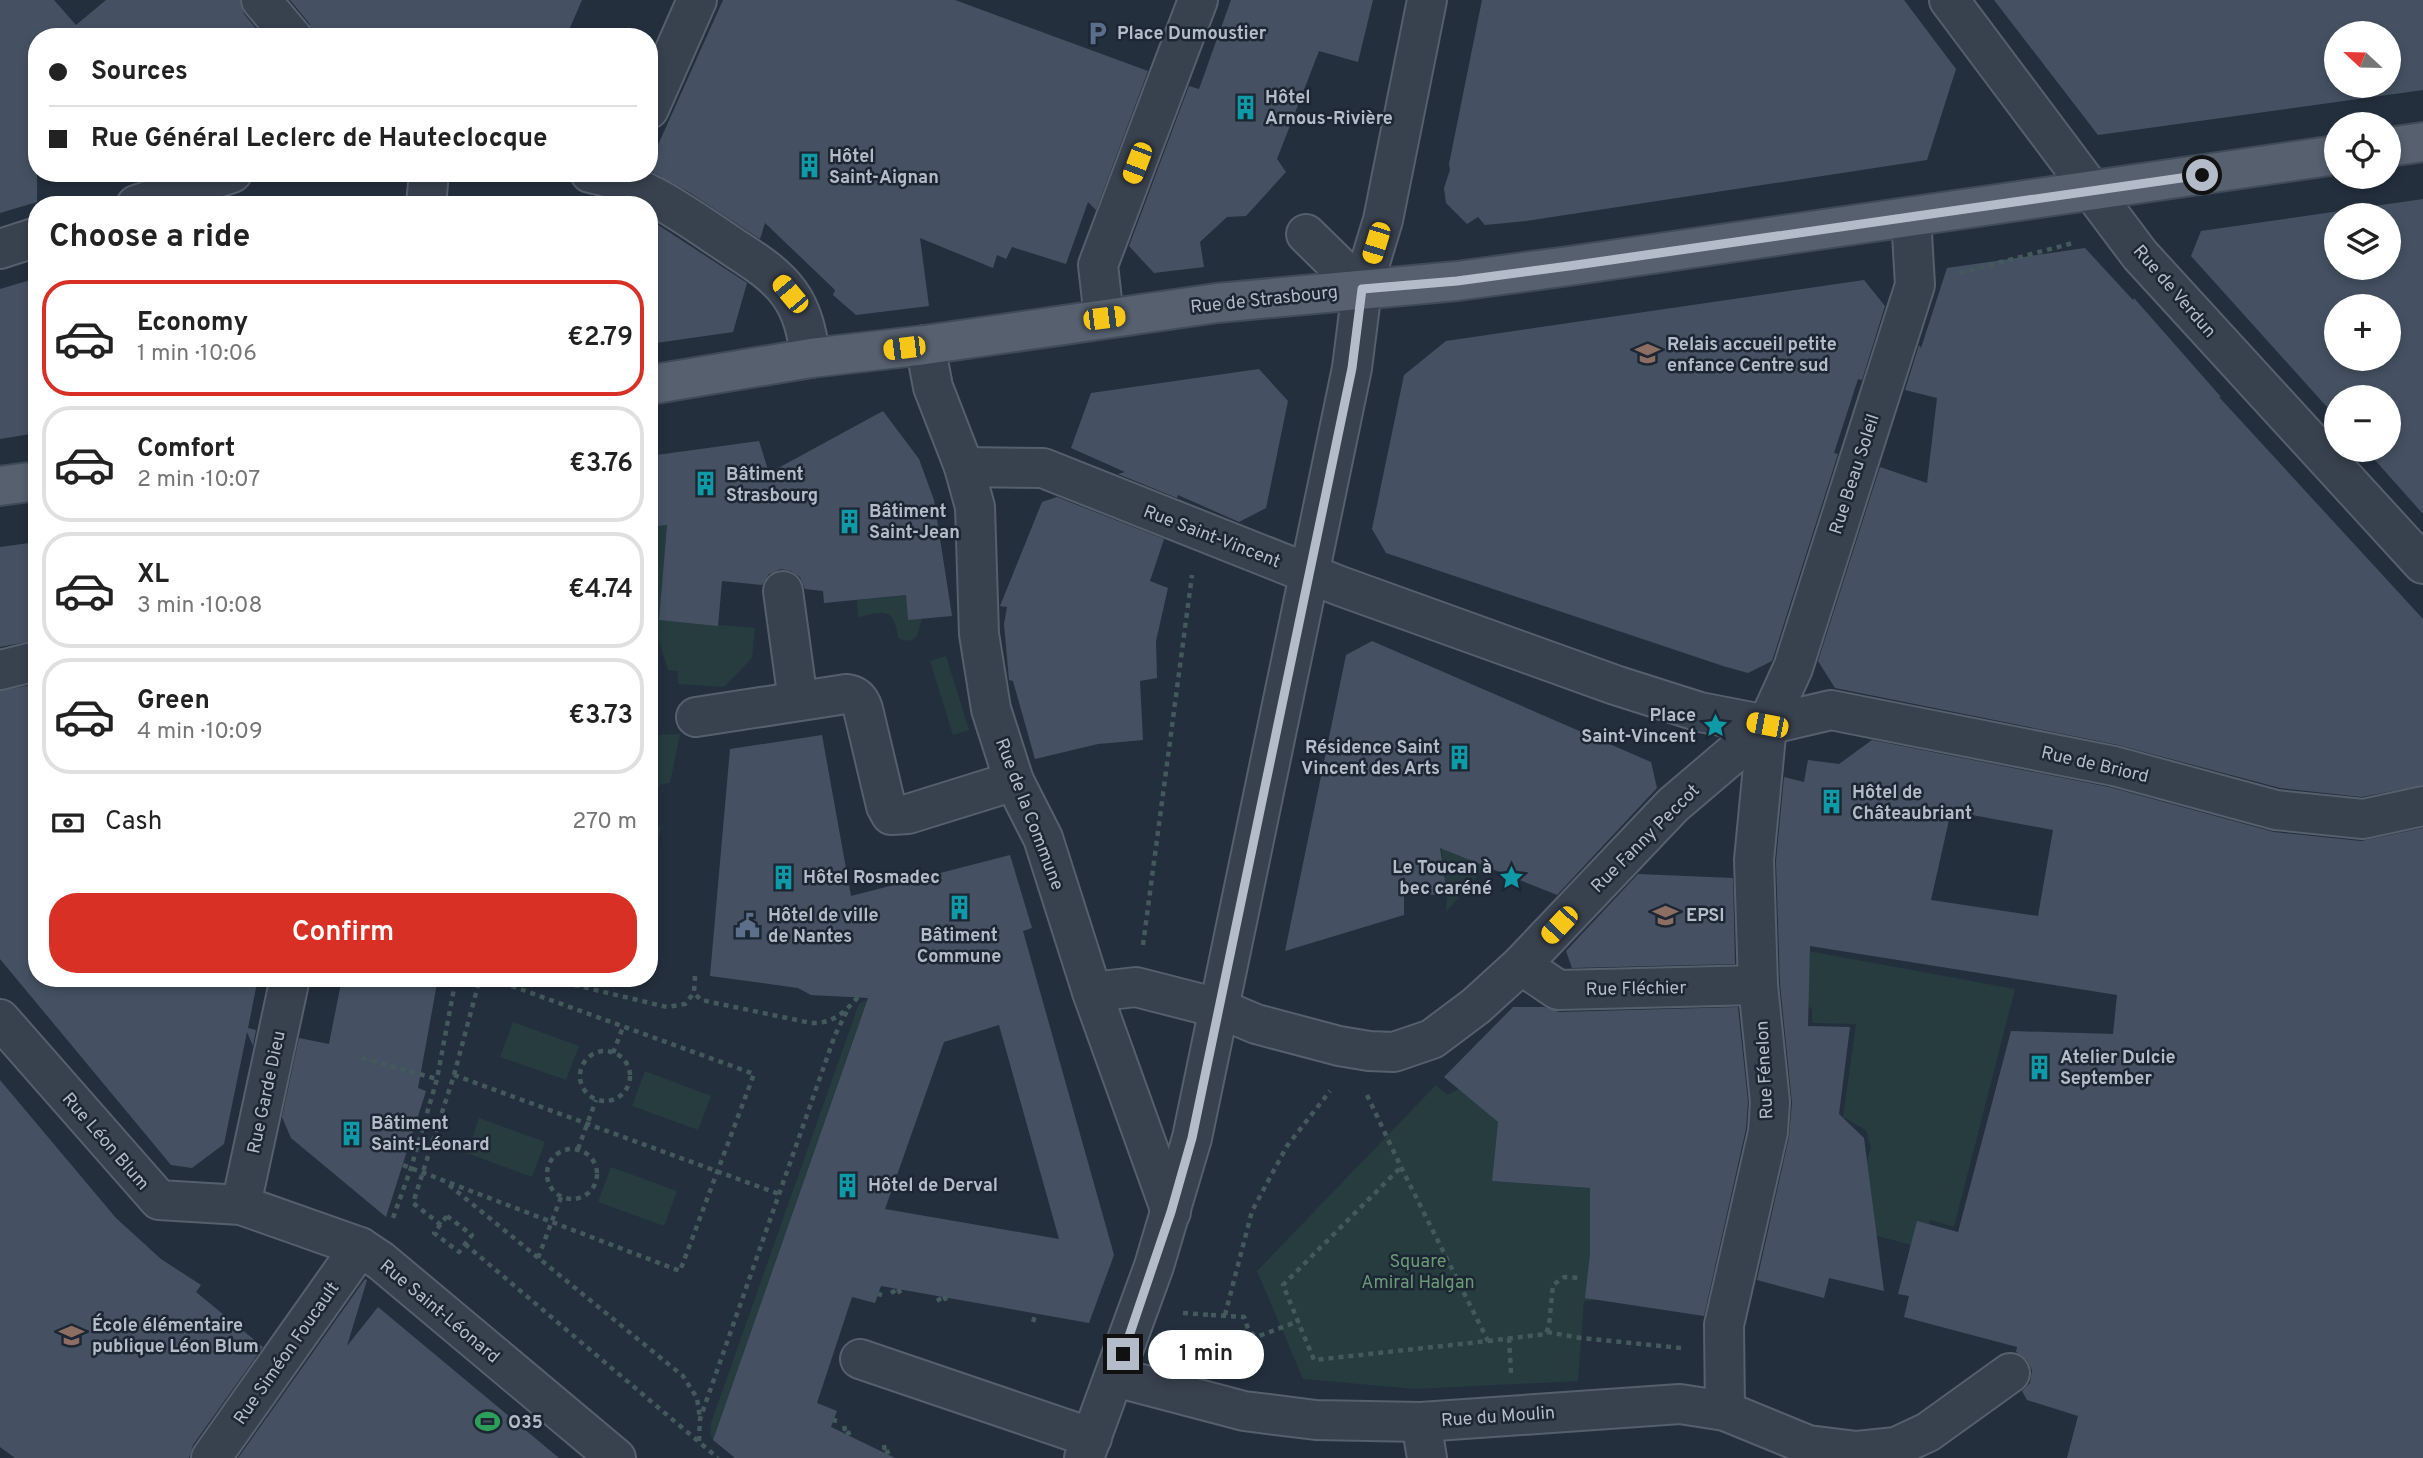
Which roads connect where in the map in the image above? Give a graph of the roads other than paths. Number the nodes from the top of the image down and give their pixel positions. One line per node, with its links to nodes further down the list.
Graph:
1 (261, 0): 6 (street)
2 (697, 0): 7 (street)
3 (1198, 0): 22 (street)
4 (1427, 0): 21 (street)
5 (1949, 0): 13 (street, Rue de Verdun)
6 (284, 28)
7 (658, 89)
8 (2423, 142): 9 (main road)
9 (2401, 145)
10 (2324, 157): 13 (main road, Rue de Strasbourg)
11 (205, 182): 14 (street)
12 (626, 182): 15 (street)
13 (2094, 192): 17 (main road, Rue de Strasbourg); 29 (street, Rue de Verdun)
14 (163, 196)
15 (657, 196)
16 (658, 197): 24 (street)
17 (1911, 217): 21 (main road, Rue de Strasbourg); 36 (street, Rue Beau Soleil)
18 (28, 227): 20 (street)
19 (1306, 234): 21 (street)
20 (0, 249)
21 (1362, 289): 22 (main road, Rue de Strasbourg); 30 (street)
22 (1104, 318): 23 (main road, Rue de Strasbourg)
23 (925, 345): 24 (main road, Rue de Strasbourg); 26 (street, Rue de la Commune)
24 (811, 358): 25 (main road, Rue de Strasbourg)
25 (658, 384)
26 (964, 467): 30 (street, Rue Saint-Vincent); 37 (street, Rue de la Commune)
27 (28, 482): 28 (main road)
28 (0, 486)
29 (2423, 564)
30 (1308, 574): 36 (street, Rue Saint-Vincent); 43 (street)
31 (783, 591): 34 (street)
32 (28, 663): 33 (street)
33 (0, 670)
34 (798, 701): 35 (street); 37 (street)
35 (696, 717)
36 (1767, 725): 38 (street, Rue de Briord); 39 (street, Rue Fanny Peccot); 40 (street, Rue Fénelon)
37 (1014, 781): 42 (street, Rue de la Commune)
38 (2423, 806)
39 (1521, 965): 40 (street, Rue Fléchier); 43 (street, Rue Fanny Peccot)
40 (1758, 985): 51 (street, Rue Fénelon)
41 (288, 987): 45 (street, Rue Garde Dieu)
42 (1092, 992): 43 (street); 46 (street, Rue de la Commune)
43 (1218, 1008): 46 (street)
44 (0, 1019): 45 (street, Rue Léon Blum)
45 (241, 1205): 47 (street, Rue Saint-Léonard)
46 (1171, 1212): 50 (street)
47 (360, 1247): 55 (street, Rue Siméon Foucault); 56 (street, Rue Saint-Léonard)
48 (860, 1359): 53 (street)
49 (2010, 1373): 54 (street, Rue du Moulin)
50 (1115, 1377): 52 (street, Rue du Moulin); 53 (street)
51 (1725, 1411): 52 (street, Rue du Moulin); 54 (street, Rue du Moulin)
52 (1424, 1440)
53 (1088, 1448)
54 (1863, 1456)
55 (211, 1458)
56 (616, 1458)

